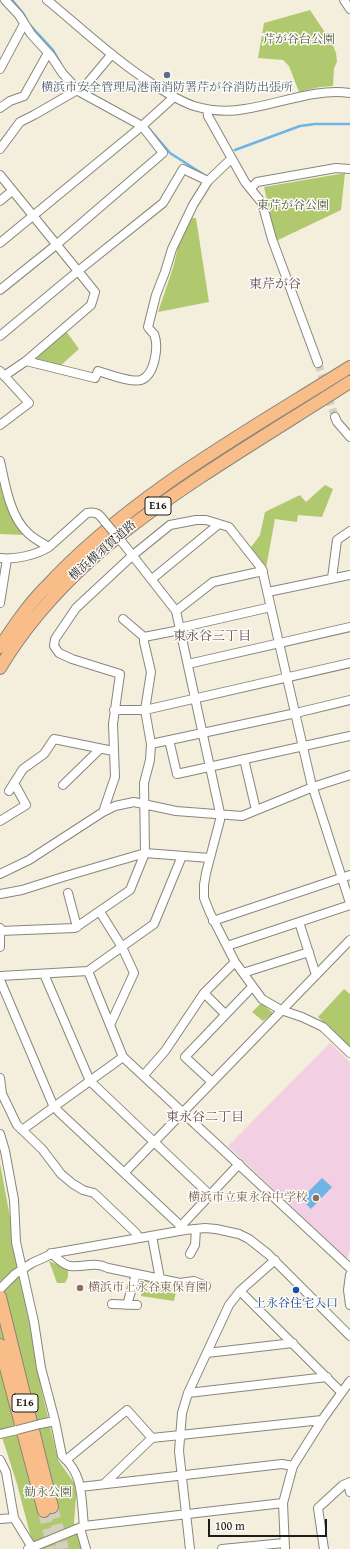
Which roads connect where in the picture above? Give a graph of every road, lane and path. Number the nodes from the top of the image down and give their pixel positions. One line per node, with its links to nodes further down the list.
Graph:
1 (5, 0): 5 (street)
2 (47, 0): 7 (street)
3 (344, 0): 4 (street)
4 (350, 9)
5 (24, 24): 6 (street); 8 (street)
6 (48, 52): 9 (street); 12 (street)
7 (112, 54): 9 (street); 11 (street)
8 (0, 69)
9 (81, 88): 14 (street); 15 (street)
10 (349, 92): 13 (street)
11 (174, 97): 13 (street); 14 (street)
12 (0, 108)
13 (207, 109): 16 (street)
14 (144, 124): 23 (street); 25 (street)
15 (0, 149)
16 (231, 159): 19 (street); 20 (street)
17 (350, 169): 20 (street)
18 (0, 175): 21 (street)
19 (208, 181): 26 (street); 29 (street)
20 (251, 188): 30 (street)
21 (12, 191): 22 (street); 23 (street)
22 (0, 201)
23 (32, 216): 24 (street); 25 (street)
24 (0, 243)
25 (56, 245): 26 (street); 27 (street)
26 (78, 271): 28 (street); 29 (street)
27 (0, 290)
28 (0, 336)
29 (26, 361): 32 (street)
30 (318, 363)
31 (350, 367): 56 (highway, 横浜横須賀道路 / E16)
32 (2, 373): 35 (street)
33 (350, 382): 59 (highway, 横浜横須賀道路 / E16)
34 (335, 417): 36 (street)
35 (0, 425)
36 (350, 437)
37 (0, 461): 40 (street)
38 (219, 524): 41 (street); 43 (street); 46 (street)
39 (349, 534): 45 (street)
40 (49, 547): 41 (street, bridge); 42 (street)
41 (133, 555): 46 (street); 63 (street)
42 (4, 558): 48 (street)
43 (263, 571): 47 (street); 50 (street)
44 (350, 574): 45 (street)
45 (332, 578): 47 (street)
46 (152, 579): 50 (street)
47 (268, 592): 49 (street)
48 (0, 603)
49 (271, 607): 53 (street); 55 (street)
50 (176, 611): 53 (street)
51 (123, 619): 54 (street)
52 (350, 627): 55 (street)
53 (180, 629): 54 (street); 58 (street)
54 (144, 637): 64 (street)
55 (280, 643): 58 (street); 60 (street)
56 (0, 647)
57 (350, 663): 60 (street)
58 (188, 664): 61 (street)
59 (0, 668)
60 (288, 677): 61 (street); 65 (street)
61 (196, 698): 64 (street); 66 (street)
62 (350, 700): 65 (street)
63 (114, 710): 64 (street); 72 (street)
64 (145, 710): 69 (street)
65 (296, 713): 66 (street); 70 (street)
66 (203, 732): 68 (street); 74 (street)
67 (350, 736): 70 (street)
68 (169, 740): 69 (street); 74 (street)
69 (151, 744): 80 (street)
70 (303, 746): 73 (street); 78 (street)
71 (100, 749): 72 (street); 76 (street); 77 (street)
72 (114, 751): 82 (street)
73 (244, 759): 74 (street); 81 (street)
74 (210, 767): 83 (street)
75 (350, 774): 78 (street)
76 (14, 783): 79 (street); 84 (street)
77 (63, 785)
78 (313, 787): 81 (street); 90 (street)
79 (9, 791)
80 (144, 804): 82 (street); 83 (street); 85 (street)
81 (256, 810): 83 (street)
82 (103, 812): 88 (street)
83 (220, 815): 87 (street)
84 (0, 821)
85 (145, 854): 86 (street); 92 (street); 94 (street)
86 (182, 856): 87 (street); 100 (street)
87 (210, 858): 95 (street)
88 (0, 874)
89 (350, 875): 90 (street)
90 (342, 878): 93 (street); 95 (street)
91 (68, 893): 97 (street)
92 (0, 894)
93 (350, 904): 96 (street)
94 (100, 912): 97 (street); 100 (street)
95 (213, 920): 101 (street)
96 (299, 922): 101 (street); 103 (street)
97 (76, 927): 98 (street)
98 (0, 930): 102 (street)
99 (350, 940): 108 (street)
100 (122, 946): 105 (street); 115 (street)
101 (227, 946): 104 (street)
102 (0, 947)
103 (309, 952): 106 (street); 108 (street)
104 (235, 962): 106 (street); 112 (street)
105 (88, 971): 107 (street); 115 (street)
106 (243, 973): 111 (street)
107 (44, 974): 109 (street); 120 (street)
108 (316, 975): 113 (street)
109 (0, 976)
110 (0, 980): 122 (street)
111 (252, 987): 113 (street); 114 (street)
112 (204, 993): 114 (street); 118 (street)
113 (281, 1010): 116 (street); 121 (street)
114 (225, 1014): 121 (street)
115 (110, 1025): 117 (street)
116 (350, 1053)
117 (123, 1057): 118 (street); 120 (street)
118 (144, 1075): 123 (street)
119 (0, 1078): 124 (street)
120 (90, 1081): 122 (street); 126 (street)
121 (212, 1082): 123 (street)
122 (55, 1107): 124 (street); 128 (street)
123 (183, 1111): 126 (street); 127 (street)
124 (22, 1130): 133 (street)
125 (0, 1134): 138 (street)
126 (154, 1142): 128 (street); 129 (street)
127 (239, 1164): 129 (street); 137 (street)
128 (124, 1173): 130 (street)
129 (210, 1195): 130 (street)
130 (183, 1228): 131 (street); 132 (street)
131 (196, 1229): 135 (street); 136 (street)
132 (152, 1236): 133 (street); 141 (street)
133 (139, 1238): 134 (street)
134 (52, 1253): 138 (street); 139 (street)
135 (190, 1254)
136 (275, 1260): 143 (street); 149 (street)
137 (350, 1268)
138 (22, 1270): 144 (street); 157 (street)
139 (136, 1274): 141 (street); 146 (street)
140 (350, 1276): 148 (street)
141 (160, 1279): 142 (street)
142 (206, 1286)
143 (240, 1291): 150 (street); 152 (street)
144 (0, 1295): 151 (highway, E16)
145 (112, 1304): 146 (street)
146 (127, 1305): 147 (street)
147 (137, 1305)
148 (350, 1305)
149 (350, 1336)
150 (293, 1343): 152 (street); 153 (street)
151 (0, 1345)
152 (207, 1352): 155 (street)
153 (327, 1377): 154 (street); 155 (street)
154 (347, 1387): 156 (street)
155 (188, 1393): 159 (street)
156 (322, 1420): 159 (street); 163 (street)
157 (55, 1421): 158 (street, bridge); 162 (street)
158 (0, 1434)
159 (180, 1436): 160 (street); 164 (street)
160 (152, 1438): 162 (street); 166 (street)
161 (0, 1460): 171 (street)
162 (66, 1460): 167 (street)
163 (293, 1466): 164 (street); 169 (street)
164 (182, 1475): 166 (street); 170 (street)
165 (349, 1482): 168 (street); 179 (street)
166 (104, 1484): 167 (street)
167 (80, 1487): 173 (street)
168 (350, 1492)
169 (284, 1503): 170 (street); 174 (street)
170 (187, 1513): 173 (street); 177 (street)
171 (14, 1518): 172 (street); 175 (street)
172 (0, 1520)
173 (82, 1527): 175 (street); 176 (street)
174 (285, 1546): 178 (street)
175 (31, 1548)
176 (86, 1549)
177 (190, 1549)
178 (222, 1549)
179 (324, 1549)

